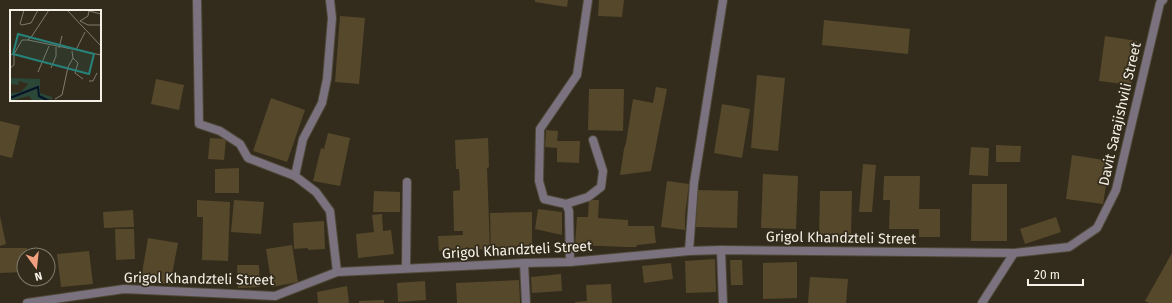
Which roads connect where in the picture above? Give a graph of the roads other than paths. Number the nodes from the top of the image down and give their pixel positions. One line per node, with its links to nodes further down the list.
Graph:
1 (197, 0): 7 (street)
2 (330, 0): 7 (street)
3 (588, 0): 9 (street)
4 (723, 0): 11 (street)
5 (1161, 1): 12 (street, Davit Sarajishvili Street)
6 (592, 140): 9 (street)
7 (294, 176): 16 (street)
8 (407, 182): 15 (street)
9 (566, 204): 13 (street)
10 (721, 250): 11 (street, Grigol Khandzteli Street); 12 (street, Grigol Khandzteli Street); 20 (street)
11 (689, 251): 13 (street, Grigol Khandzteli Street)
12 (1014, 253): 21 (street)
13 (570, 262): 14 (street, Grigol Khandzteli Street)
14 (524, 263): 15 (street, Grigol Khandzteli Street); 19 (street)
15 (406, 268): 16 (street, Grigol Khandzteli Street)
16 (337, 272): 17 (street, Grigol Khandzteli Street)
17 (274, 299): 18 (street, Grigol Khandzteli Street)
18 (27, 303)
19 (526, 303)
20 (723, 303)
21 (982, 303)

